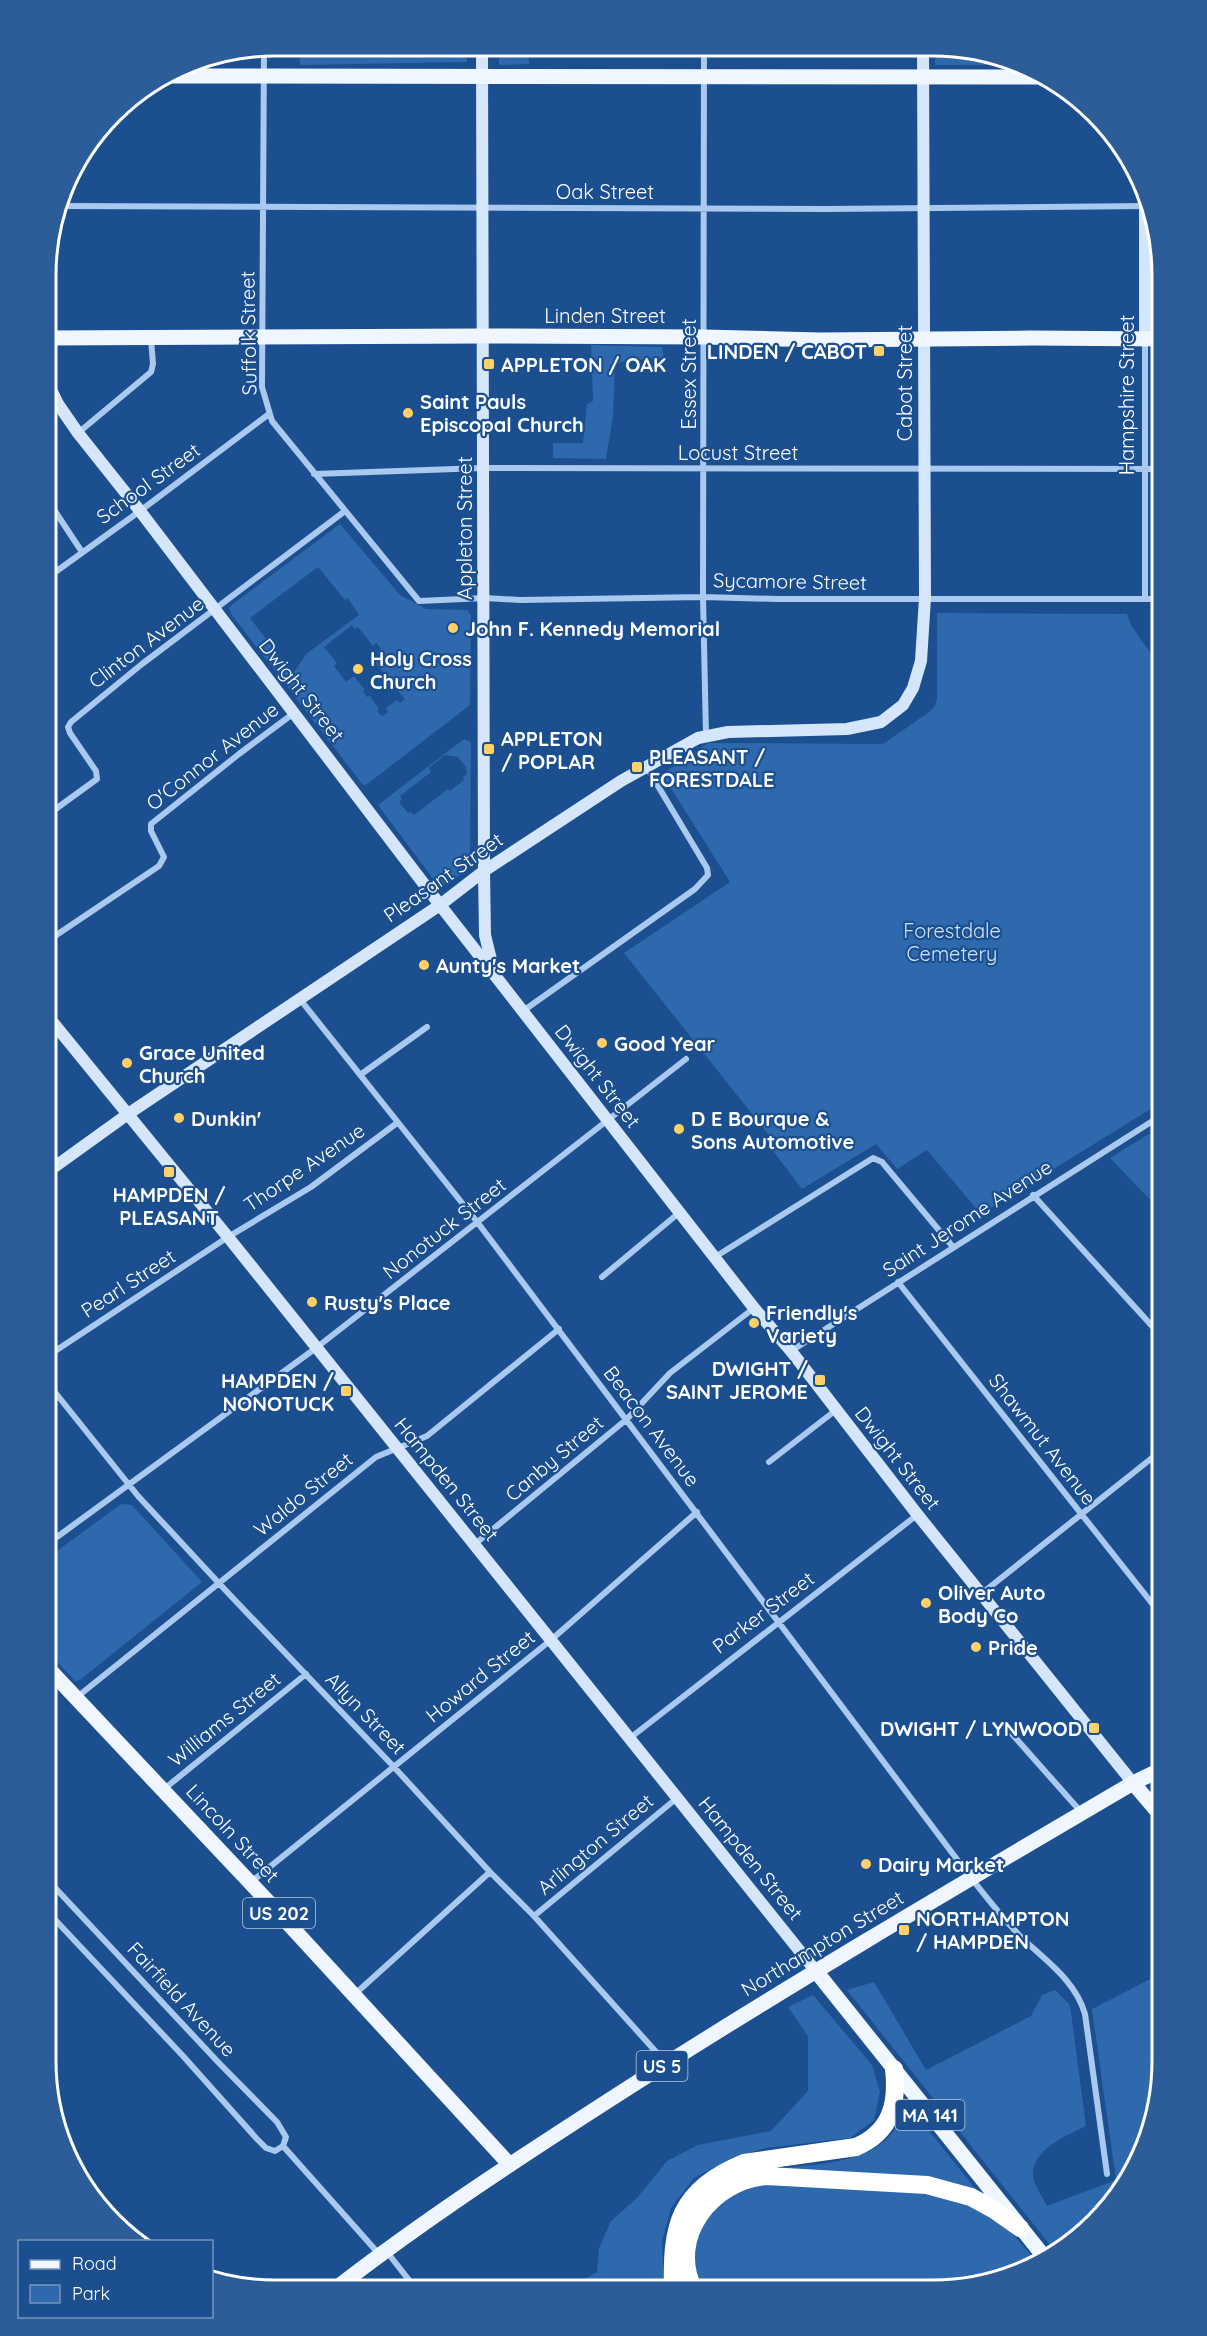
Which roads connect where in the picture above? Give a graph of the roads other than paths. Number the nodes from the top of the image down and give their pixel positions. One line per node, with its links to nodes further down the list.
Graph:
1 (264, 56): 6 (street, Suffolk Street)
2 (482, 56): 7 (main road, Appleton Street)
3 (704, 56): 9 (street, Essex Street)
4 (923, 56): 8 (main road, Cabot Street)
5 (182, 76): 6 (main road)
6 (264, 76): 7 (main road); 14 (street, Suffolk Street)
7 (482, 76): 9 (main road); 13 (main road, Appleton Street)
8 (923, 76): 9 (main road); 10 (main road); 16 (main road, Cabot Street)
9 (704, 77): 15 (street, Essex Street)
10 (1026, 77)
11 (66, 206): 14 (street, Oak Street)
12 (1141, 206): 16 (street, Oak Street)
13 (483, 207): 14 (street, Oak Street); 15 (street, Oak Street); 18 (main road, Appleton Street)
14 (263, 208): 22 (street, Suffolk Street)
15 (703, 208): 16 (street, Oak Street); 19 (street, Essex Street)
16 (924, 209): 23 (main road, Cabot Street)
17 (1147, 234): 24 (main road, Hampshire Street)
18 (484, 336): 19 (main road, Linden Street); 22 (main road, Linden Street); 29 (main road, Appleton Street)
19 (705, 337): 23 (main road, Linden Street); 30 (street, Essex Street)
20 (56, 338): 21 (main road, Linden Street)
21 (151, 338): 22 (main road, Linden Street); 28 (street)
22 (263, 339): 27 (street, Suffolk Street)
23 (924, 339): 24 (main road, Linden Street); 31 (main road, Cabot Street)
24 (1145, 339): 25 (main road, Linden Street); 32 (street, Hampshire Street)
25 (1152, 339)
26 (56, 400): 28 (main road, Dwight Street)
27 (269, 414): 34 (street, Suffolk Street); 35 (street, School Street)
28 (78, 433): 35 (main road, Dwight Street)
29 (483, 468): 30 (street, Locust Street); 34 (street, Locust Street); 41 (main road, Appleton Street)
30 (704, 469): 31 (street, Locust Street); 40 (street, Essex Street)
31 (924, 469): 32 (street, Locust Street); 42 (main road, Cabot Street)
32 (1144, 469): 33 (street, Locust Street); 43 (street, Hampshire Street)
33 (1152, 469)
34 (314, 474): 37 (street, Suffolk Street)
35 (141, 511): 38 (street, School Street); 46 (main road, Dwight Street)
36 (56, 512): 38 (street)
37 (345, 512): 45 (street, Suffolk Street); 46 (street, Clinton Avenue)
38 (82, 552): 39 (street, School Street)
39 (56, 571)
40 (703, 597): 41 (street, Sycamore Street); 42 (street, Sycamore Street); 49 (street, Essex Street)
41 (485, 598): 45 (street, Sycamore Street); 52 (main road, Appleton Street)
42 (925, 598): 43 (street, Sycamore Street); 47 (main road, Cabot Street)
43 (1145, 598): 44 (street, Sycamore Street)
44 (1152, 598)
45 (419, 601)
46 (215, 610): 48 (main road, Dwight Street); 51 (street, Clinton Avenue)
47 (897, 710): 49 (main road, Pleasant Street)
48 (295, 713): 53 (main road, Dwight Street); 54 (street, O'Connor Avenue)
49 (706, 736): 50 (main road, Pleasant Street)
50 (646, 766): 52 (main road, Pleasant Street); 57 (street)
51 (56, 809)
52 (484, 871): 53 (main road, Pleasant Street); 55 (main road, Appleton Street)
53 (440, 905): 55 (main road, Dwight Street); 56 (main road, Pleasant Street)
54 (56, 935)
55 (494, 973): 57 (main road, Dwight Street)
56 (299, 998): 61 (street, Beacon Avenue); 62 (main road, Pleasant Street)
57 (523, 1011): 63 (main road, Dwight Street)
58 (56, 1026): 62 (main road, Hampden Street)
59 (427, 1027): 61 (street)
60 (686, 1059): 63 (street, Nonotuck Street)
61 (360, 1075): 65 (street, Beacon Avenue)
62 (128, 1114): 66 (main road, Pleasant Street); 70 (main road, Hampden Street / MA 141)
63 (607, 1119): 68 (main road, Dwight Street); 69 (street, Nonotuck Street)
64 (1152, 1121): 67 (street, Saint Jerome Avenue)
65 (397, 1123): 69 (street, Beacon Avenue); 70 (street, Thorpe Avenue)
66 (56, 1166)
67 (1033, 1196): 71 (street, Saint Jerome Avenue); 76 (street)
68 (680, 1212): 72 (main road, Dwight Street); 73 (street)
69 (478, 1223): 77 (street, Beacon Avenue); 78 (street, Nonotuck Street)
70 (228, 1237): 78 (main road, Hampden Street / MA 141); 79 (street, Pearl Street)
71 (953, 1247): 72 (street); 74 (street, Saint Jerome Avenue)
72 (715, 1257): 75 (main road, Dwight Street)
73 (602, 1277)
74 (898, 1282): 80 (street, Saint Jerome Avenue); 90 (street, Shawmut Avenue)
75 (754, 1308): 80 (main road, Dwight Street); 83 (street, Canby Street)
76 (1152, 1326)
77 (559, 1329): 83 (street, Beacon Avenue); 84 (street, Waldo Street)
78 (316, 1347): 84 (main road, Hampden Street / MA 141); 87 (street, Nonotuck Street)
79 (56, 1350)
80 (791, 1351): 82 (main road, Dwight Street)
81 (56, 1394): 87 (street, Allyn Street)
82 (837, 1410): 86 (street); 89 (main road, Dwight Street)
83 (627, 1419): 88 (street, Beacon Avenue); 92 (street, Canby Street)
84 (398, 1449): 92 (main road, Hampden Street / MA 141); 93 (street, Waldo Street)
85 (1152, 1458): 90 (street)
86 (769, 1462)
87 (129, 1485): 91 (street, Nonotuck Street); 93 (street, Allyn Street)
88 (696, 1512): 96 (street, Beacon Avenue); 97 (street, Howard Street)
89 (917, 1514): 94 (main road, Dwight Street); 96 (street, Parker Street)
90 (1081, 1514): 94 (street); 95 (street, Shawmut Avenue)
91 (56, 1538)
92 (475, 1544): 97 (main road, Hampden Street / MA 141)
93 (219, 1583): 98 (street, Allyn Street); 100 (street, Waldo Street)
94 (981, 1594): 105 (main road, Dwight Street)
95 (1152, 1603)
96 (778, 1622): 102 (street, Parker Street); 111 (street, Beacon Avenue)
97 (550, 1640): 102 (main road, Hampden Street / MA 141); 103 (street, Howard Street)
98 (306, 1674): 103 (street, Allyn Street); 106 (street, Williams Street)
99 (56, 1677): 100 (main road, Lincoln Street / US 202)
100 (75, 1698): 106 (main road, Lincoln Street / US 202)
101 (1004, 1725): 109 (street)
102 (630, 1738): 107 (main road, Hampden Street / MA 141)
103 (394, 1767): 110 (street, Allyn Street); 112 (street, Howard Street)
104 (1152, 1774): 105 (main road, Northampton Street / US 5)
105 (1133, 1784): 108 (main road); 109 (main road, Northampton Street / US 5)
106 (163, 1790): 112 (main road, Lincoln Street / US 202)
107 (677, 1797): 114 (street, Arlington Street); 116 (main road, Hampden Street / MA 141)
108 (1152, 1806)
109 (1082, 1813): 111 (main road, Northampton Street / US 5)
110 (490, 1872): 114 (street, Allyn Street); 117 (street)
111 (972, 1879): 116 (main road, Northampton Street / US 5); 122 (street, Beacon Avenue)
112 (250, 1882): 117 (main road, Lincoln Street / US 202)
113 (56, 1889): 120 (street, Fairfield Avenue)
114 (534, 1916): 118 (street, Allyn Street)
115 (56, 1921): 120 (street, Fairfield Avenue)
116 (815, 1970): 118 (main road, Northampton Street / US 5); 119 (main road, MA 141)
117 (354, 1995): 121 (main road, Lincoln Street / US 202)
118 (666, 2063): 121 (main road, Northampton Street / US 5)
119 (894, 2069): 123 (main road, MA 141); 128 (highway)
120 (283, 2146): 124 (street, Fairfield Avenue)
121 (510, 2164): 124 (main road, US 5)
122 (1107, 2174)
123 (1020, 2228): 125 (main road, MA 141); 129 (highway)
124 (382, 2252): 126 (main road, US 5); 127 (street, Fairfield Avenue)
125 (1040, 2252)
126 (346, 2280)
127 (408, 2280)
128 (673, 2280)
129 (689, 2280)

